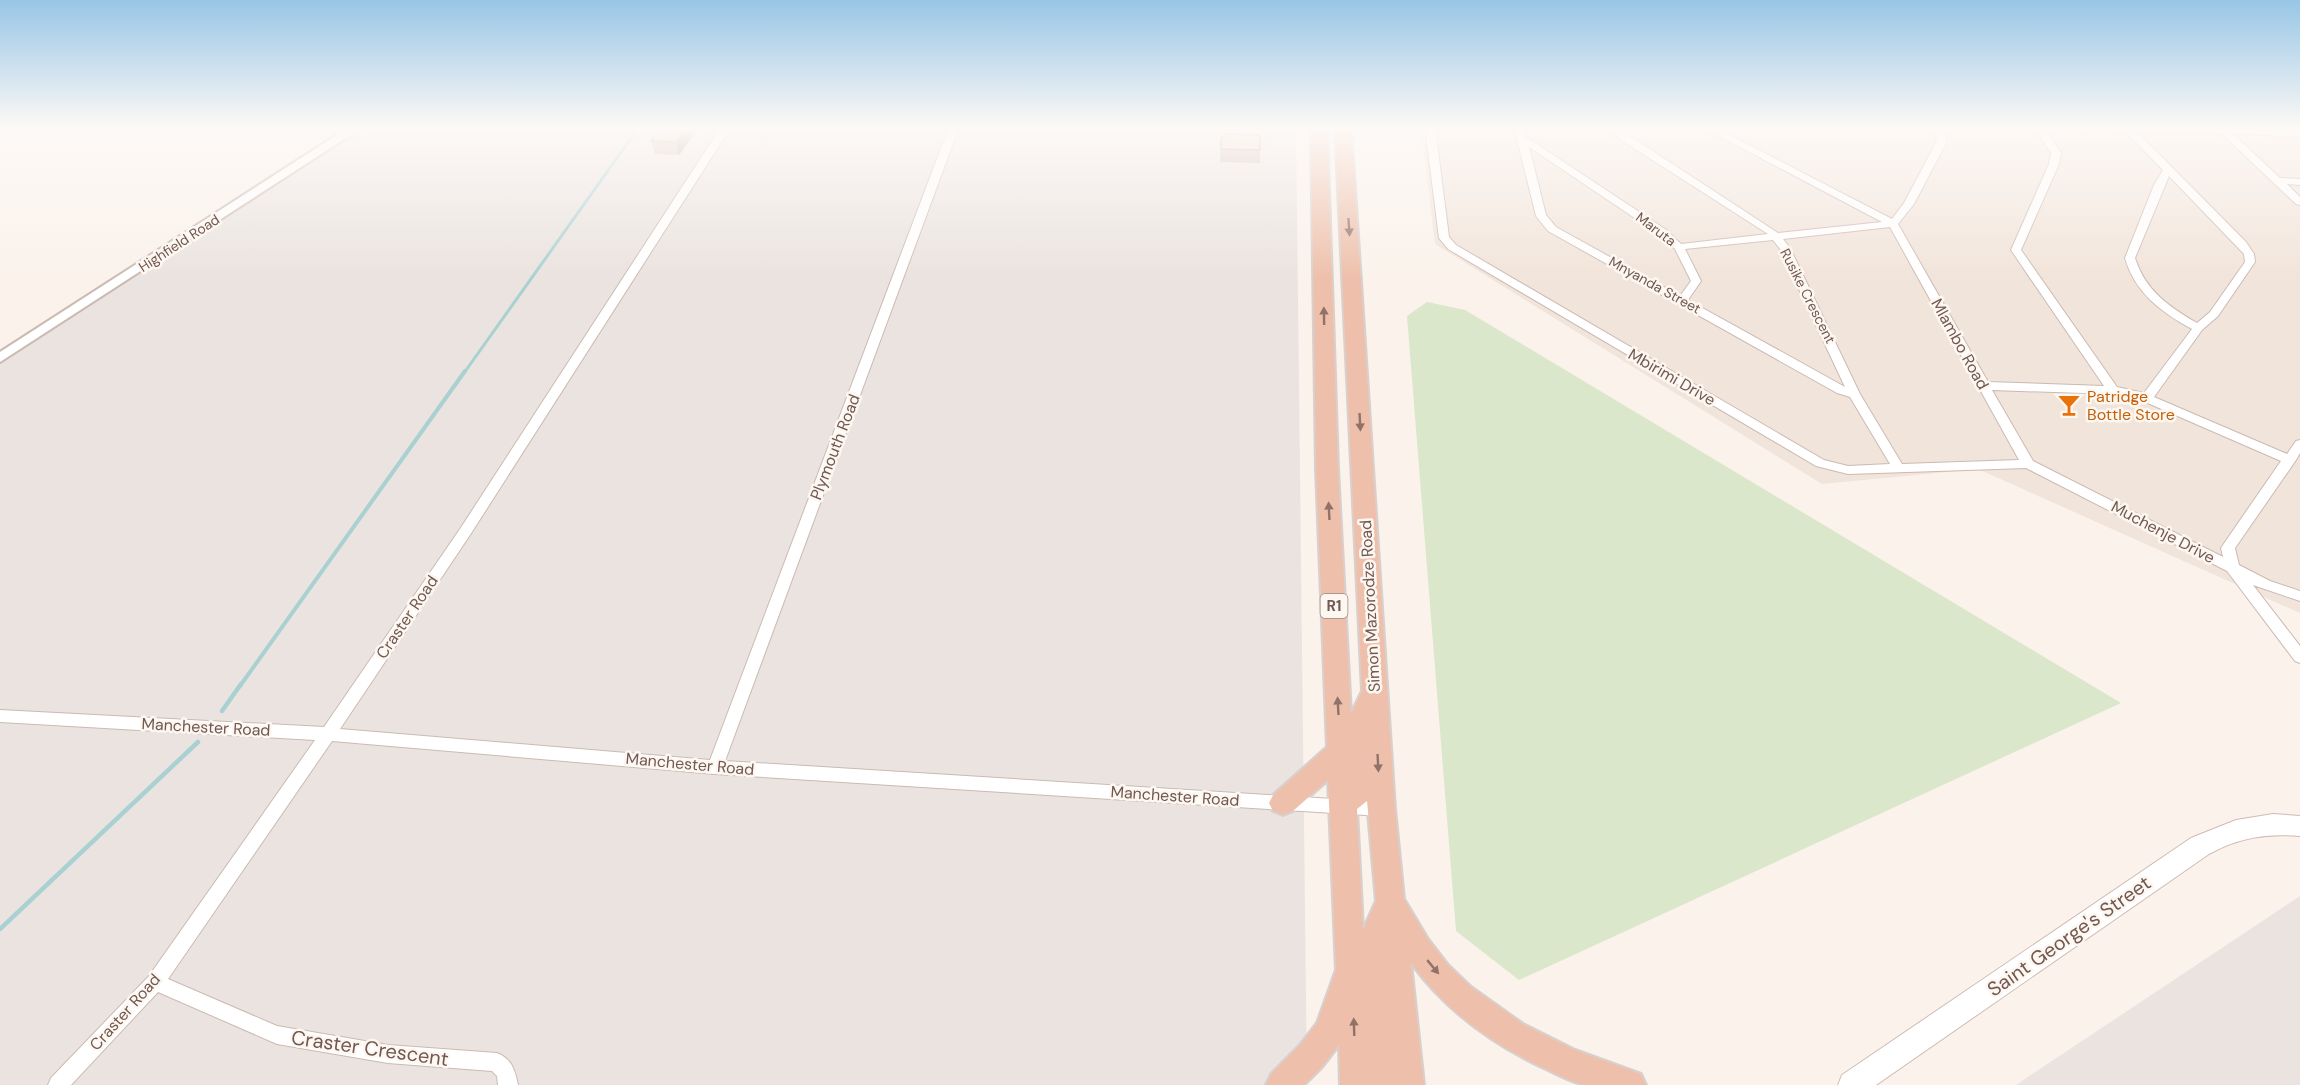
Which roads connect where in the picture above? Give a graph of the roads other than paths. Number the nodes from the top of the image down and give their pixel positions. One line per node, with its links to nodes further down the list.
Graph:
1 (278, 178): 24 (street, Highfield Road)
2 (693, 178): 38 (street, Craster Road)
3 (935, 178): 40 (street, Plymouth Road)
4 (1320, 178): 39 (highway, R1, one-way to 4)
5 (1346, 178): 36 (highway, Simon Mazorodze Road / R1, one-way to 36)
6 (1436, 178): 32 (street, Mbirimi Drive)
7 (1531, 178): 22 (street, Mnyanda Street)
8 (1585, 178): 21 (street, Maruta)
9 (1687, 178): 20 (street, Rusike Crescent)
10 (1804, 178): 19 (street)
11 (1923, 178): 19 (street)
12 (2048, 178): 26 (street)
13 (2163, 178): 23 (street)
14 (2177, 178): 23 (street)
15 (2274, 178): 16 (street)
16 (2278, 181): 17 (street); 18 (street)
17 (2300, 182)
18 (2300, 202)
19 (1893, 224): 20 (street); 25 (street, Mlambo Road)
20 (1775, 237): 21 (street); 27 (street, Rusike Crescent)
21 (1679, 247): 22 (street, Maruta)
22 (1683, 300): 27 (street, Mnyanda Street)
23 (2198, 328): 28 (street)
24 (0, 357)
25 (1984, 386): 26 (street); 31 (street, Mlambo Road)
26 (2113, 390): 28 (street)
27 (1854, 394): 32 (street, Rusike Crescent)
28 (2147, 398): 30 (street)
29 (2300, 444): 30 (street)
30 (2290, 460): 33 (street)
31 (2028, 464): 32 (street, Mbirimi Drive); 33 (street, Muchenje Drive)
32 (1899, 468)
33 (2233, 569): 34 (street, Muchenje Drive); 35 (street)
34 (2300, 596)
35 (2300, 657)
36 (1374, 691): 42 (highway); 43 (highway, Simon Mazorodze Road / R1, one-way to 43)
37 (0, 716): 38 (street, Manchester Road)
38 (328, 734): 40 (street, Manchester Road); 47 (street, Craster Road)
39 (1340, 751): 41 (highway); 42 (highway, R1)
40 (715, 767): 41 (street, Manchester Road)
41 (1283, 803): 42 (street, Manchester Road)
42 (1342, 805): 43 (street, Manchester Road); 46 (highway, R1)
43 (1381, 809): 45 (highway, Simon Mazorodze Road / R1)
44 (2300, 826): 55 (main road, Saint George's Street)
45 (1391, 900): 52 (highway); 53 (highway, Simon Mazorodze Road / R1); 54 (highway, one-way to 54)
46 (1352, 964): 50 (highway); 51 (highway, R1, one-way to 46)
47 (155, 982): 48 (street, Craster Road); 49 (street, Craster Crescent)
48 (58, 1085)
49 (508, 1085)
50 (1282, 1085)
51 (1356, 1085)
52 (1382, 1085)
53 (1408, 1085)
54 (1630, 1085)
55 (1852, 1085)

